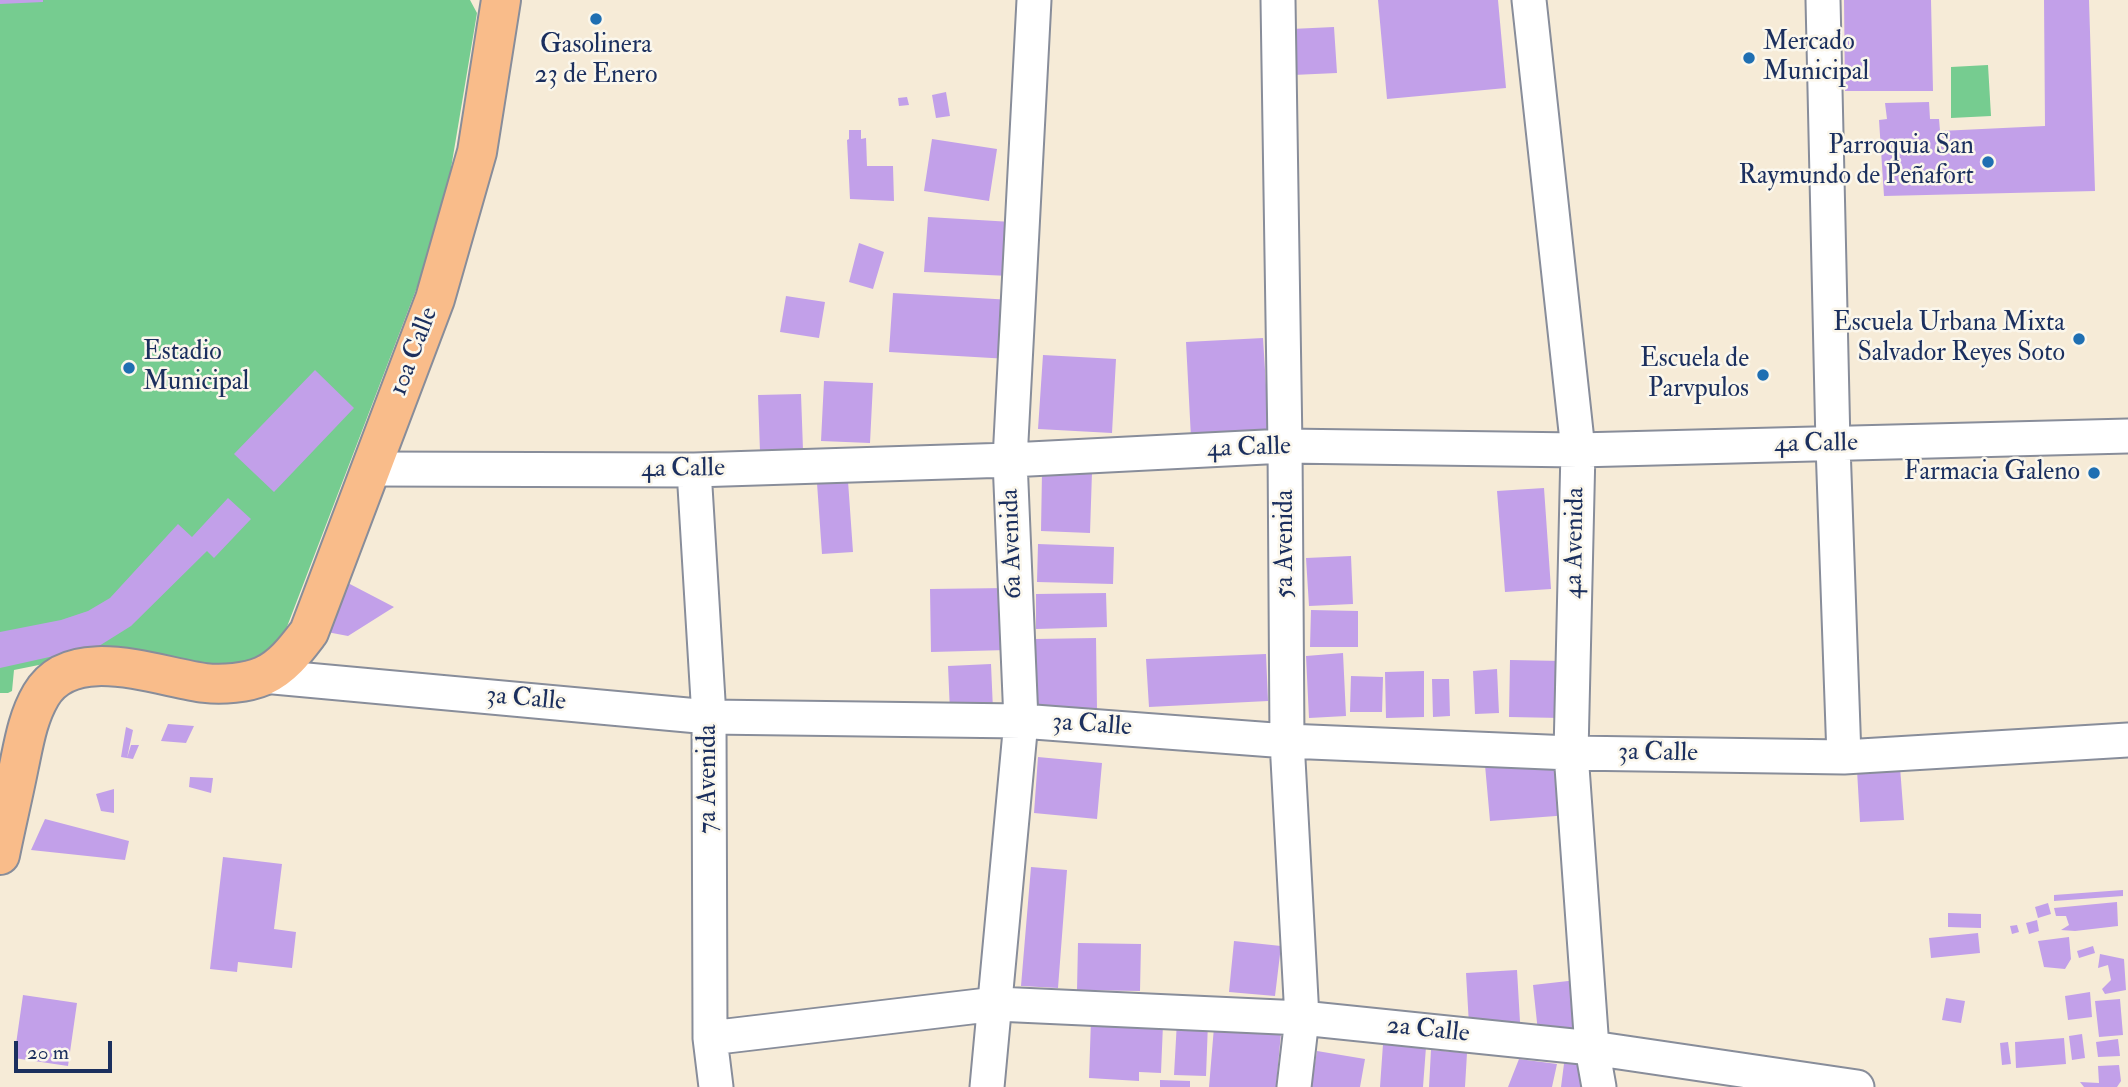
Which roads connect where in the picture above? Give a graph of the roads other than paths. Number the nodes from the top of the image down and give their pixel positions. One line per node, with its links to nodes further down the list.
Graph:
1 (501, 0): 11 (main road, 10a Calle)
2 (1034, 0): 10 (street, 6a Avenida)
3 (1278, 0): 8 (street, 5a Avenida)
4 (1529, 0): 9 (street, 4a Avenida)
5 (1822, 0): 7 (street)
6 (2128, 436): 7 (street, 4a Calle)
7 (1833, 445): 9 (street, 4a Calle); 19 (street)
8 (1285, 446): 9 (street, 4a Calle); 10 (street, 4a Calle); 17 (street, 5a Avenida)
9 (1578, 450): 18 (street, 4a Avenida)
10 (1010, 460): 12 (street, 4a Calle); 15 (street, 6a Avenida)
11 (371, 469): 12 (street, 4a Calle); 13 (main road, 10a Calle)
12 (694, 471): 14 (street, 7a Avenida)
13 (263, 676): 14 (street, 3a Calle); 20 (main road, 3a Calle)
14 (709, 717): 15 (street, 3a Calle); 23 (street, 7a Avenida)
15 (1021, 721): 17 (street, 3a Calle); 21 (street, 6a Avenida)
16 (2128, 740): 19 (street, 3a Calle)
17 (1287, 741): 18 (street, 3a Calle); 22 (street, 5a Avenida)
18 (1571, 753): 19 (street, 3a Calle); 24 (street, 4a Avenida)
19 (1844, 757)
20 (0, 855)
21 (996, 1004): 22 (street, 2a Calle); 23 (street, 2a Calle); 26 (street, 6a Avenida)
22 (1302, 1018): 24 (street, 2a Calle); 27 (street, 5a Avenida)
23 (710, 1038): 25 (street, 7a Avenida)
24 (1592, 1048): 28 (street, 4a Avenida); 29 (street, 2a Calle)
25 (716, 1087)
26 (987, 1087)
27 (1294, 1087)
28 (1599, 1087)
29 (1857, 1087)

